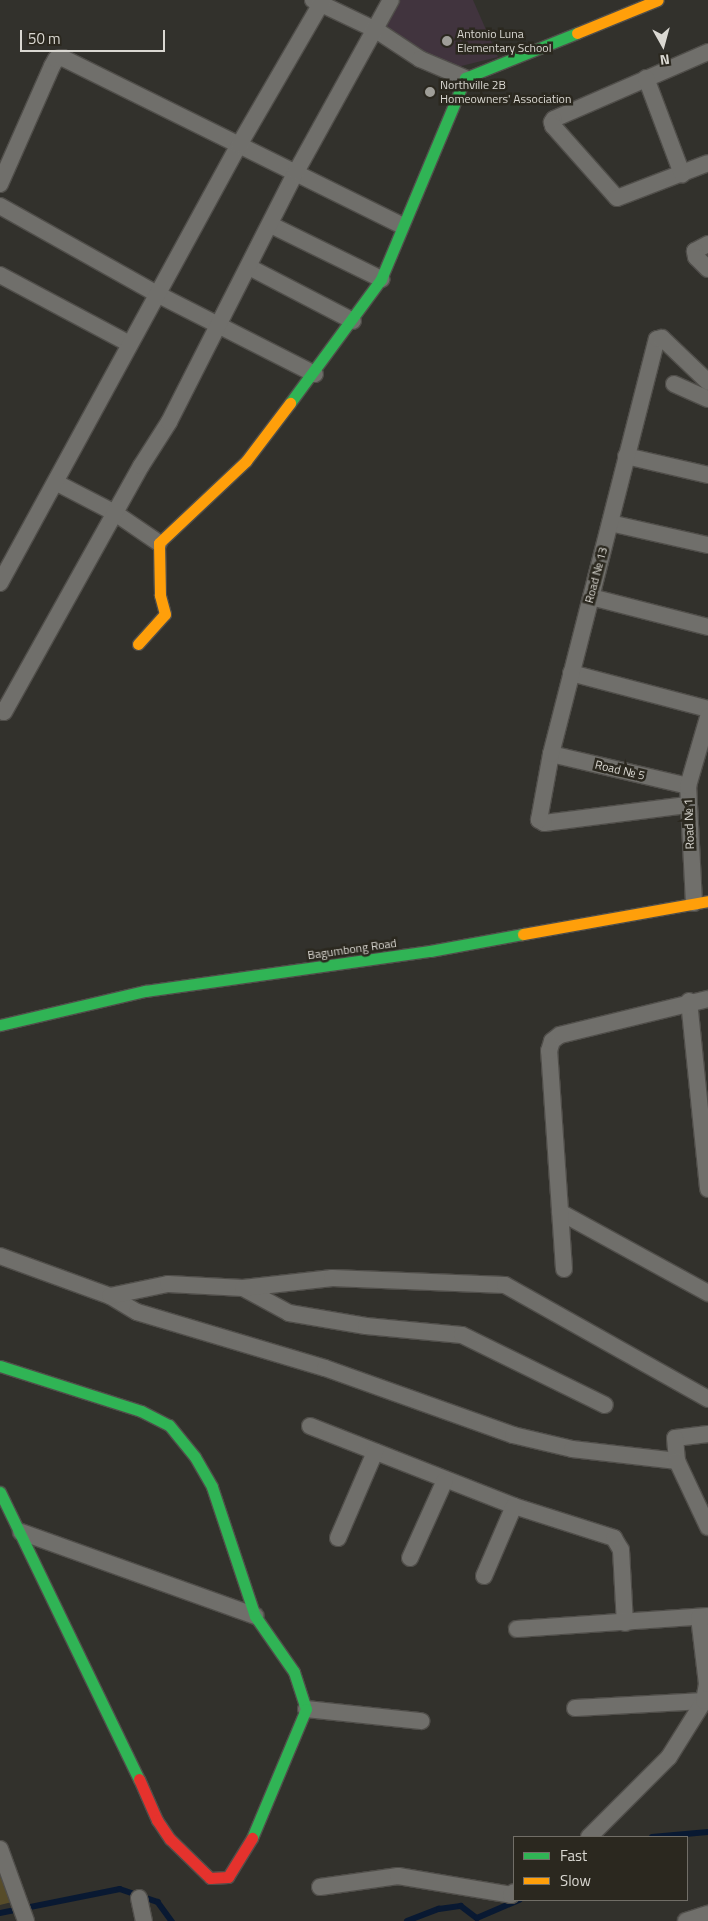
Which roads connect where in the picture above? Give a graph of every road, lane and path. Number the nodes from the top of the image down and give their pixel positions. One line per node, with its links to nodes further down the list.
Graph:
1 (391, 0): 4 (street)
2 (658, 0): 6 (street)
3 (319, 1): 4 (street); 8 (street)
4 (376, 30): 6 (street); 10 (street)
5 (708, 52): 7 (street)
6 (465, 78): 15 (street)
7 (646, 78): 11 (street); 11 (street)
8 (238, 145): 10 (street); 12 (street); 21 (street)
9 (708, 163): 11 (street)
10 (296, 172): 14 (street); 15 (street)
11 (682, 174)
12 (0, 184)
13 (0, 206): 21 (street)
14 (271, 225): 17 (street); 20 (street)
15 (401, 225): 20 (street)
16 (708, 244): 18 (street)
17 (249, 267): 22 (street); 23 (street)
18 (708, 269)
19 (0, 275): 24 (street)
20 (380, 279): 22 (street)
21 (157, 294): 23 (street); 24 (street)
22 (353, 321): 25 (street)
23 (218, 325): 25 (street); 32 (street)
24 (130, 344): 31 (street)
25 (315, 374): 34 (street)
26 (708, 382): 29 (street, Road № 13)
27 (674, 384): 28 (street)
28 (708, 400)
29 (626, 456): 30 (street); 33 (street, Road № 13)
30 (708, 475)
31 (57, 483): 32 (street); 36 (street)
32 (115, 514): 34 (street); 42 (street)
33 (610, 523): 35 (street); 37 (street, Road № 13)
34 (159, 543): 39 (street)
35 (708, 545)
36 (0, 583)
37 (590, 597): 38 (street); 40 (street, Road № 13)
38 (708, 627)
39 (138, 644)
40 (571, 673): 41 (street); 44 (street, Road № 13)
41 (708, 708)
42 (0, 710)
43 (708, 717): 45 (street, Road № 1)
44 (551, 754): 45 (street, Road № 5); 46 (street, Road № 13)
45 (688, 786): 46 (street, Road № 1)
46 (687, 805): 47 (street, Road № 1)
47 (701, 902): 50 (street, Bagumbong Road)
48 (708, 999): 49 (street)
49 (690, 1002): 51 (street); 53 (street)
50 (0, 1025)
51 (705, 1125): 52 (street)
52 (708, 1189)
53 (560, 1212): 55 (street); 57 (street)
54 (0, 1256): 58 (street)
55 (564, 1269)
56 (243, 1288): 58 (street); 60 (street); 61 (street)
57 (708, 1293)
58 (110, 1296): 65 (street)
59 (0, 1366): 74 (street)
60 (708, 1399)
61 (605, 1405)
62 (310, 1426): 64 (street)
63 (708, 1434): 65 (street)
64 (375, 1452): 66 (street); 71 (street)
65 (677, 1461): 69 (street)
66 (446, 1480): 68 (street); 72 (street)
67 (0, 1492): 70 (street)
68 (514, 1506): 73 (street); 76 (street)
69 (708, 1527)
70 (21, 1532): 74 (street); 80 (street)
71 (338, 1538)
72 (410, 1558)
73 (484, 1576)
74 (254, 1616): 80 (street)
75 (704, 1617): 76 (street); 78 (street)
76 (625, 1623): 77 (street)
77 (517, 1629)
78 (704, 1701): 79 (street); 82 (street)
79 (575, 1708)
80 (306, 1709): 81 (street)
81 (421, 1721)
82 (590, 1836)
83 (0, 1849): 88 (street)
84 (320, 1887): 85 (street)
85 (513, 1893)
86 (139, 1898): 89 (street)
87 (708, 1914): 90 (street)
88 (26, 1921)
89 (144, 1921)
90 (686, 1921)

